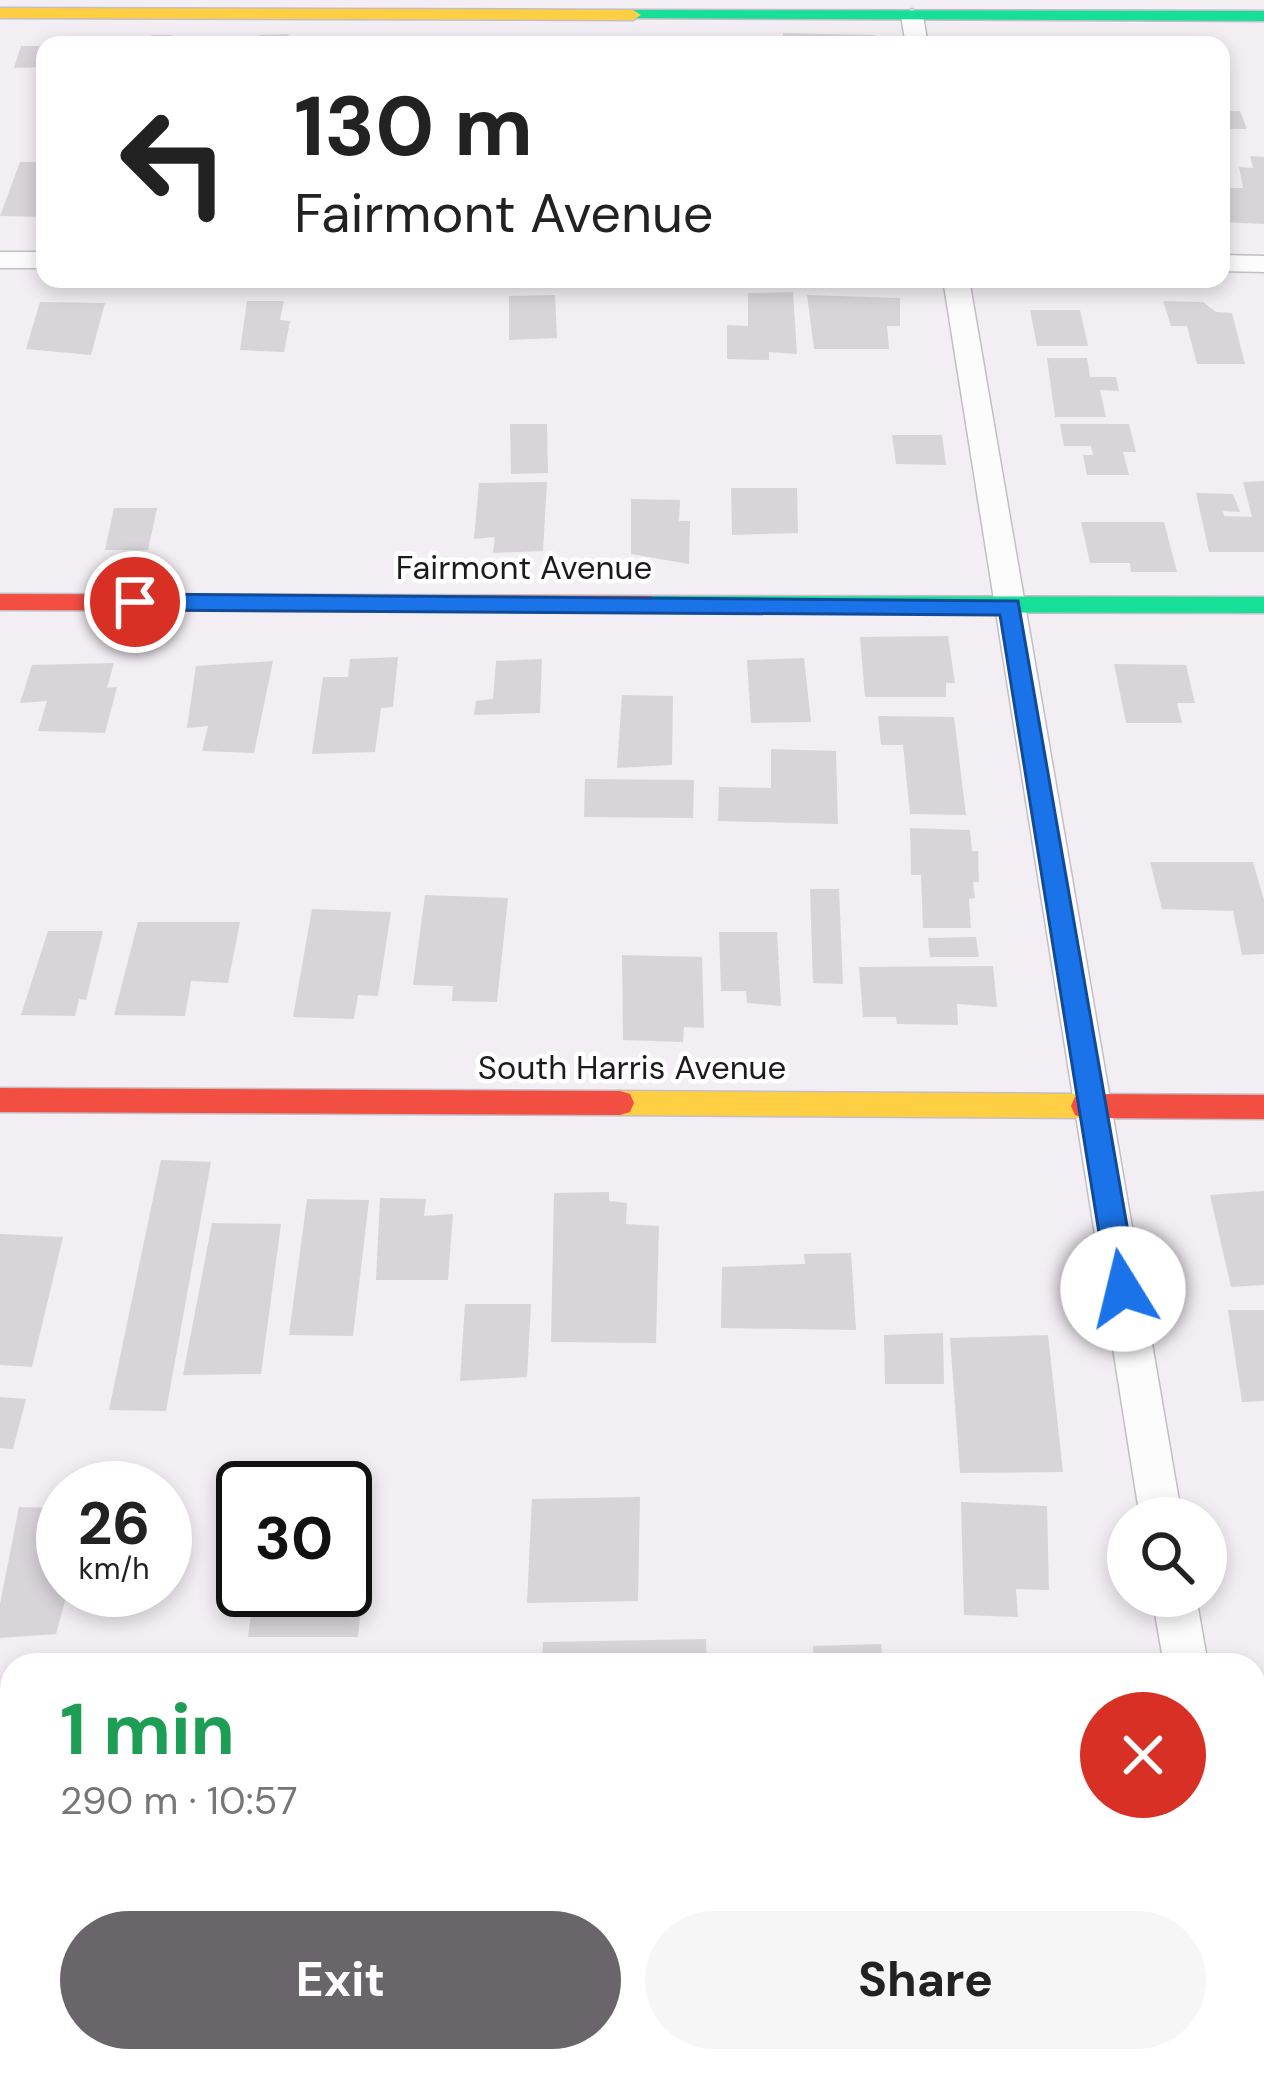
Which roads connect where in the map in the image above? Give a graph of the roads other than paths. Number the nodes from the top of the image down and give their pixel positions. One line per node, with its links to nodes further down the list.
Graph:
1 (0, 13): 2 (street)
2 (912, 16): 3 (street); 4 (street)
3 (1264, 16)
4 (915, 36)
5 (0, 260): 6 (street)
6 (36, 260)
7 (1230, 263): 8 (street)
8 (1264, 264)
9 (957, 288): 12 (street)
10 (0, 602): 12 (street, Fairmont Avenue)
11 (1264, 604): 12 (street, Fairmont Avenue)
12 (1010, 607): 14 (street)
13 (0, 1100): 14 (street, South Harris Avenue)
14 (1093, 1106): 15 (street, South Harris Avenue); 16 (street)
15 (1264, 1107)
16 (1158, 1497)
17 (1178, 1617): 18 (street)
18 (1184, 1653)

